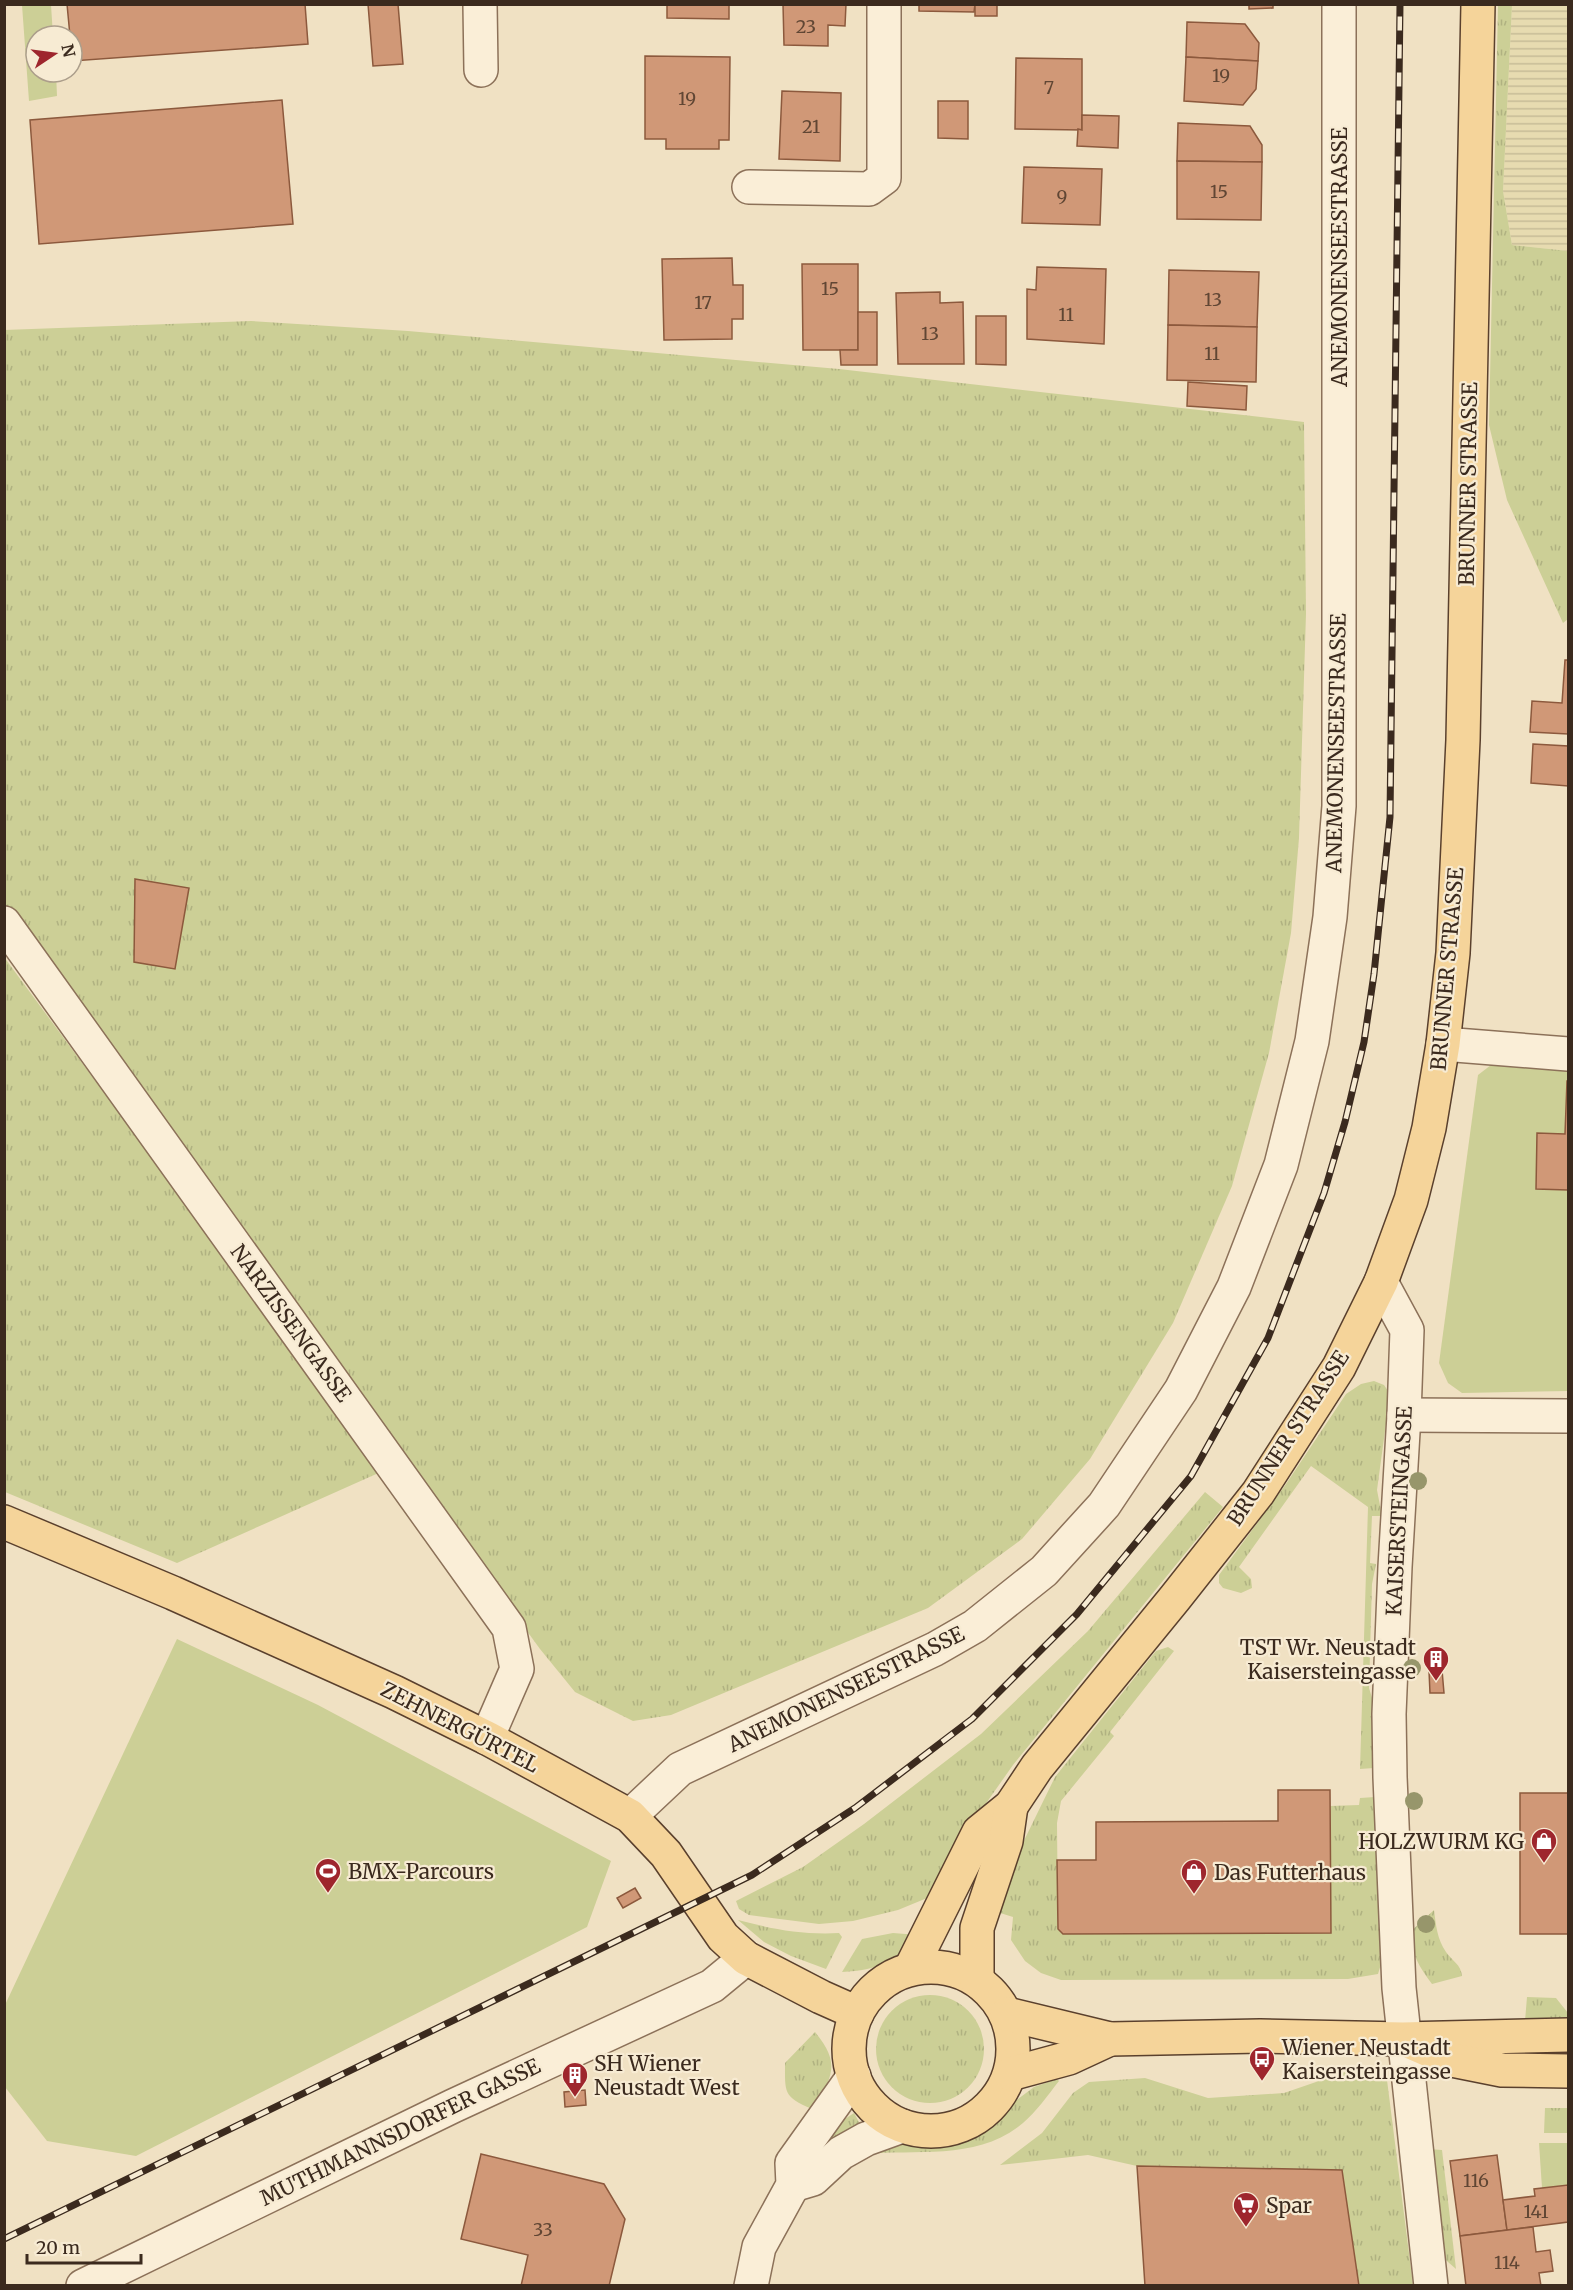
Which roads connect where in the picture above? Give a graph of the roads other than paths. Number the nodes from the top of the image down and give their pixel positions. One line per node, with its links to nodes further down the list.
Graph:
1 (480, 4): 5 (street)
2 (884, 4): 6 (street)
3 (1339, 4): 16 (street, ANEMONENSEESTRASSE)
4 (1478, 4): 8 (main road, BRUNNER STRASSE)
5 (481, 70)
6 (749, 187)
7 (4, 923): 14 (street, NARZISSENGASSE)
8 (1443, 1044): 9 (street); 10 (main road, BRUNNER STRASSE)
9 (1569, 1054)
10 (1381, 1282): 11 (street, KAISERSTEINGASSE); 15 (main road, BRUNNER STRASSE)
11 (1404, 1415): 12 (street); 23 (street, KAISERSTEINGASSE)
12 (1569, 1416)
13 (4, 1522): 14 (main road, ZEHNERGÜRTEL)
14 (487, 1738): 16 (main road, ZEHNERGÜRTEL)
15 (1011, 1806): 18 (main road, BRUNNER STRASSE); 19 (main road, BRUNNER STRASSE)
16 (630, 1816): 17 (main road, ZEHNERGÜRTEL)
17 (746, 1958): 20 (main road, ZEHNERGÜRTEL); 30 (street, MUTHMANNSDORFER GASSE)
18 (911, 1968): 19 (main road); 20 (main road)
19 (977, 1980): 21 (main road)
20 (857, 2013): 27 (main road)
21 (1006, 2014): 24 (main road); 26 (main road)
22 (1569, 2035): 23 (main road)
23 (1403, 2038): 24 (main road); 25 (main road); 32 (street, KAISERSTEINGASSE)
24 (1110, 2039): 26 (main road)
25 (1569, 2071)
26 (1010, 2074): 28 (main road)
27 (854, 2076): 28 (main road); 29 (street)
28 (902, 2126): 29 (street)
29 (793, 2185): 31 (street)
30 (83, 2286)
31 (751, 2286)
32 (1431, 2286)

